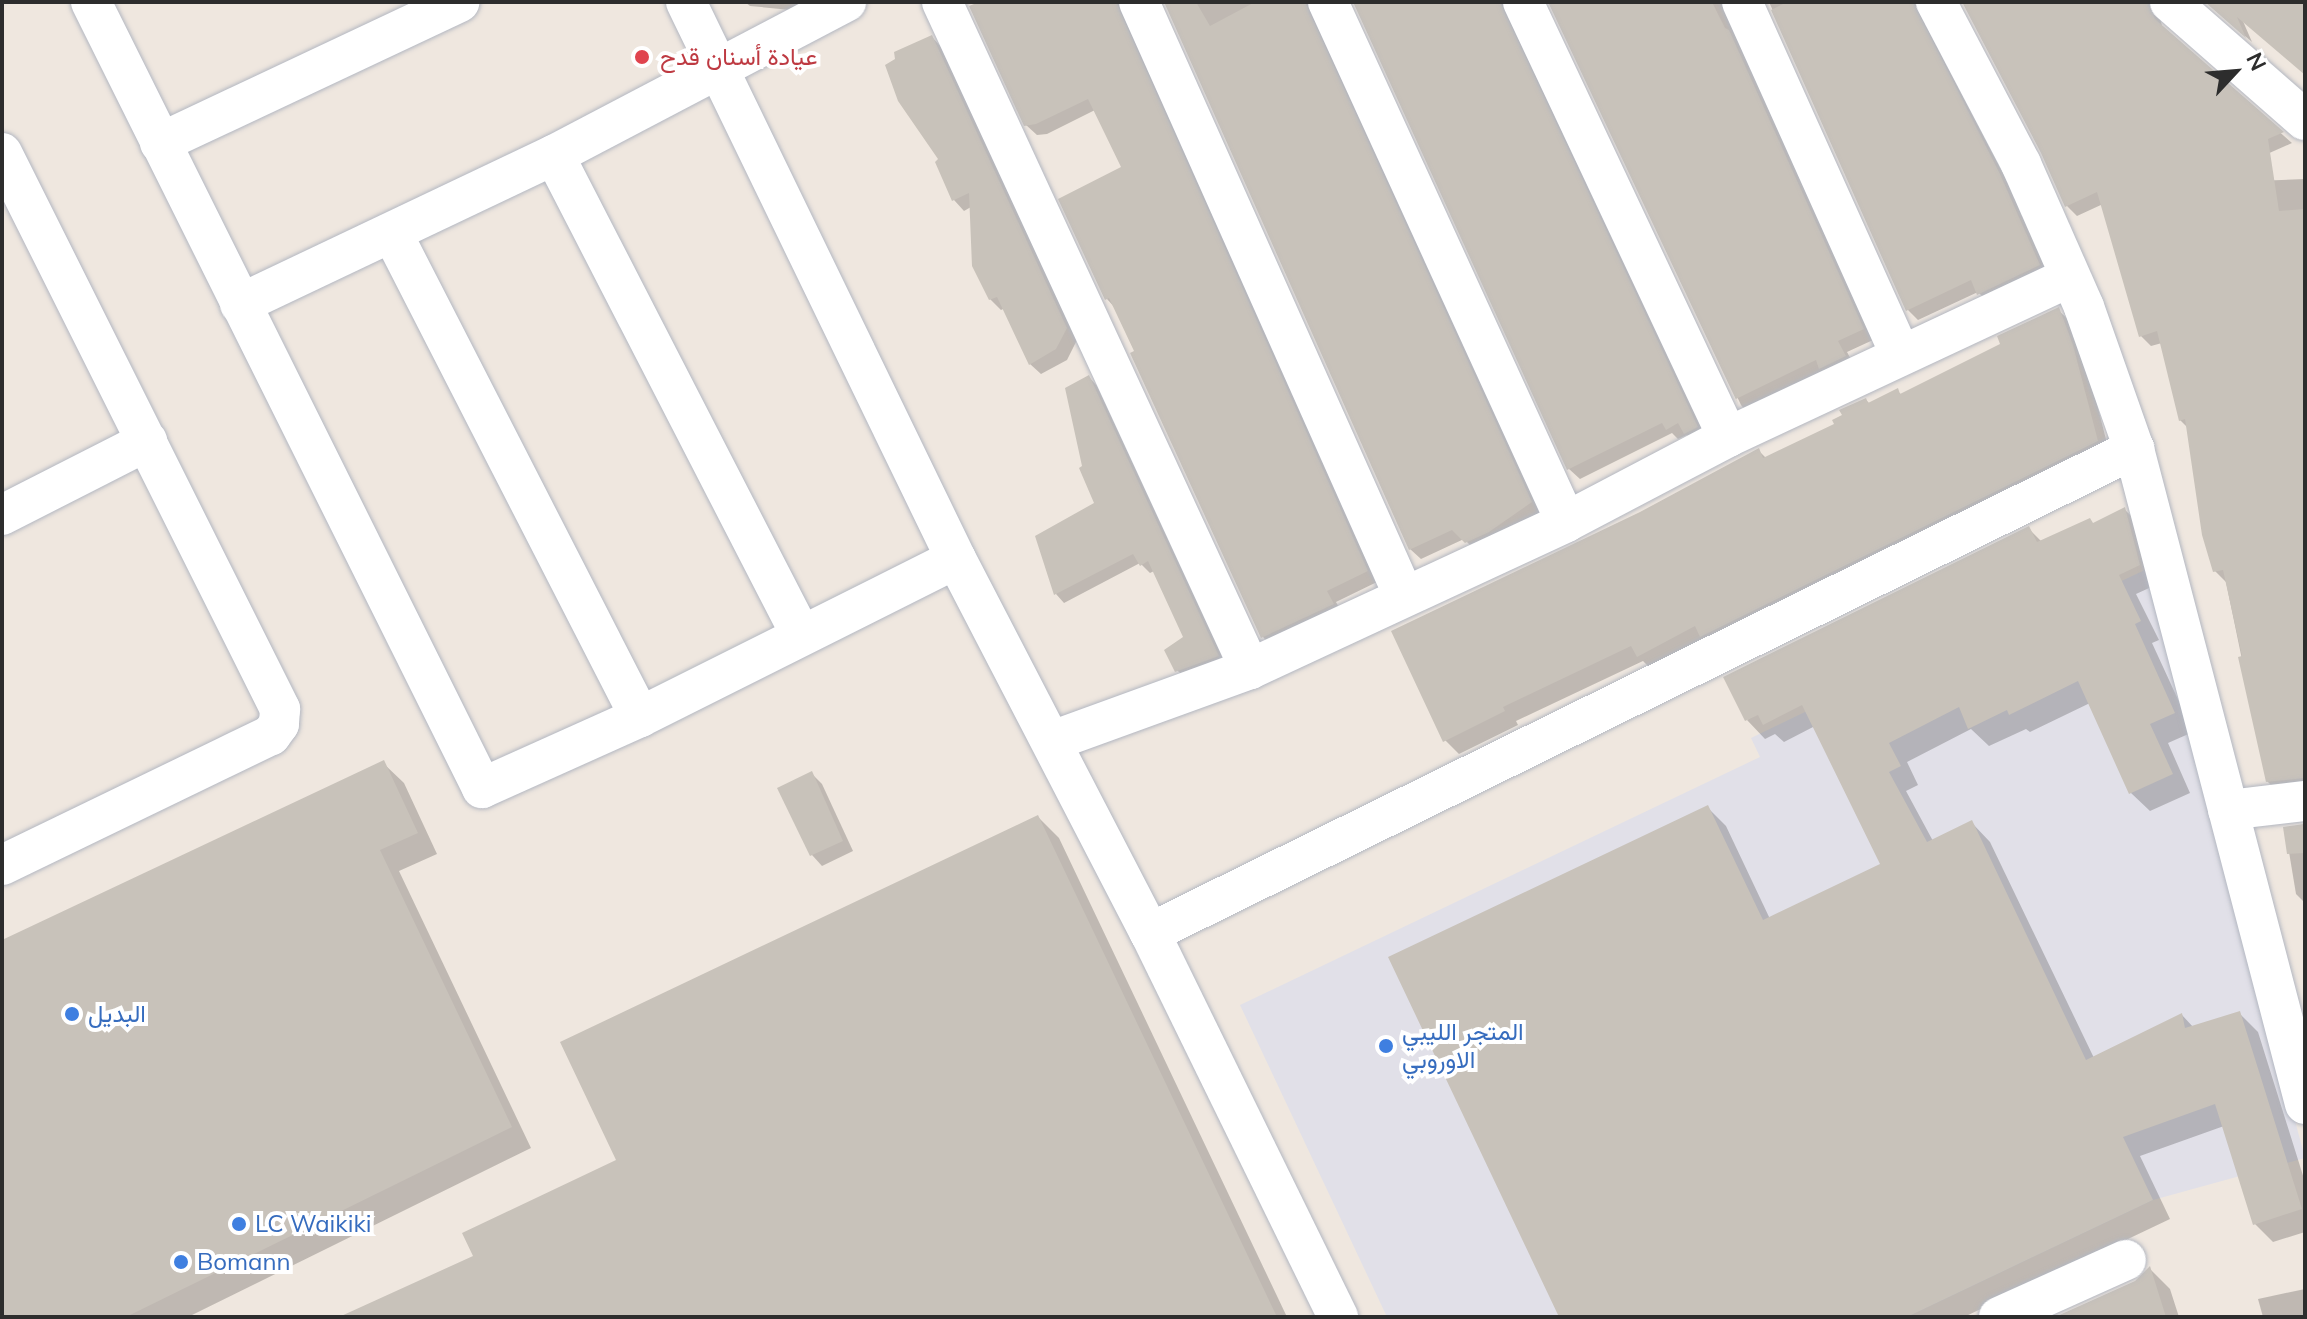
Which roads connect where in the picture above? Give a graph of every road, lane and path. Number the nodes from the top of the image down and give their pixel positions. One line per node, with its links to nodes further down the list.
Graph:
1 (91, 2): 14 (street)
2 (460, 2): 14 (street)
3 (686, 2): 12 (street)
4 (846, 2): 12 (street)
5 (942, 2): 29 (street)
6 (1139, 2): 27 (street)
7 (1328, 2): 25 (street)
8 (1523, 2): 21 (street)
9 (1742, 2): 20 (street)
10 (1936, 2): 18 (street)
11 (2170, 2): 13 (street)
12 (717, 68): 16 (street); 26 (street)
13 (2305, 120)
14 (160, 143): 19 (street)
15 (2, 153): 22 (street)
16 (554, 155): 17 (street); 28 (street)
17 (392, 233): 19 (street); 30 (street)
18 (2069, 277): 20 (street); 23 (street)
19 (240, 304): 30 (street)
20 (1901, 355): 21 (street)
21 (1728, 437): 25 (street)
22 (147, 441): 24 (street); 34 (street)
23 (2134, 449): 33 (street); 35 (street)
24 (2, 515)
25 (1566, 522): 27 (street)
26 (956, 559): 28 (street); 31 (street)
27 (1404, 596): 29 (street)
28 (801, 635): 30 (street)
29 (1250, 669): 31 (street)
30 (640, 717)
31 (1052, 741): 35 (street)
32 (2305, 801): 33 (street)
33 (2228, 810): 36 (street)
34 (2, 865)
35 (1150, 933): 39 (street)
36 (2293, 1006): 37 (street)
37 (2305, 1104)
38 (2126, 1260): 40 (street)
39 (1338, 1317)
40 (1999, 1317)

